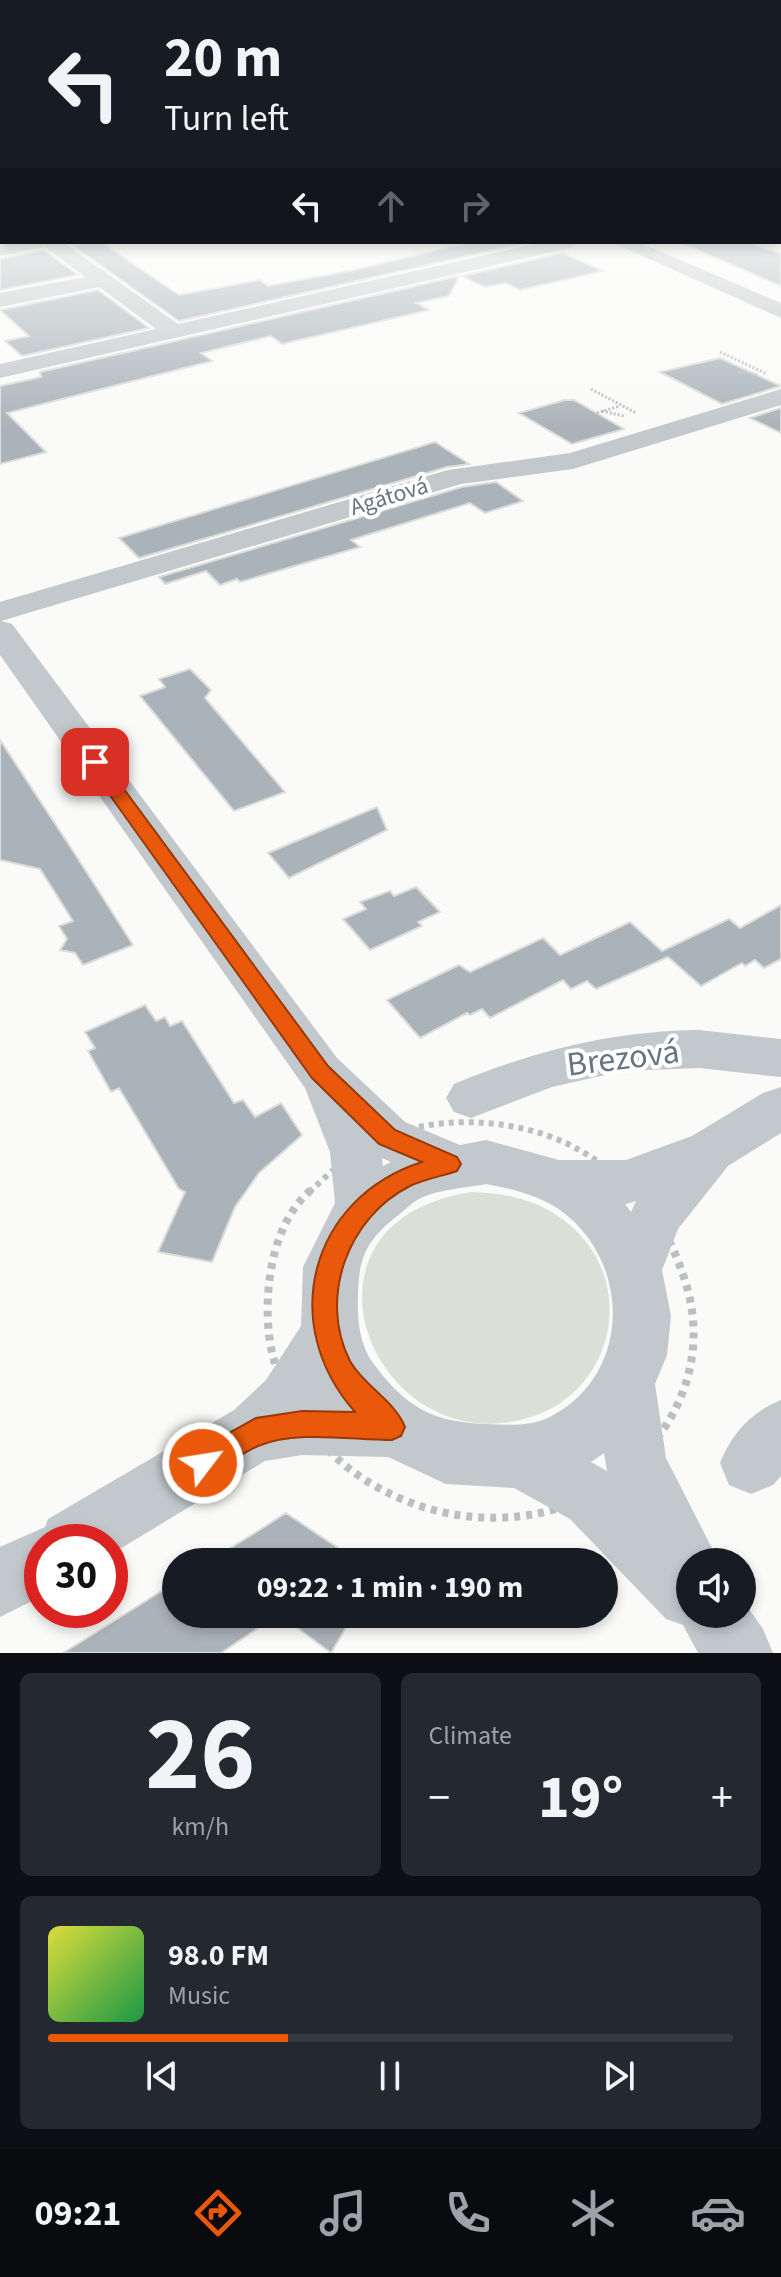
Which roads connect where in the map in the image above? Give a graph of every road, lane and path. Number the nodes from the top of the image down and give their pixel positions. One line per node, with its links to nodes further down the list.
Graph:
1 (95, 275): 4 (street)
2 (422, 275): 7 (street)
3 (698, 275): 6 (street)
4 (102, 280): 5 (street); 7 (street)
5 (0, 300)
6 (781, 311)
7 (173, 331): 10 (street)
8 (720, 352): 9 (path)
9 (753, 368): 11 (path); 12 (path)
10 (0, 371)
11 (734, 373)
12 (776, 387): 17 (street, Agátová)
13 (591, 389): 14 (path)
14 (621, 405): 15 (path); 16 (path)
15 (597, 413)
16 (645, 418)
17 (0, 627): 21 (street)
18 (781, 1058): 19 (street, Brezová)
19 (471, 1098)
20 (781, 1107): 24 (street)
21 (372, 1145): 22 (street); 24 (path); 25 (street); 29 (path)
22 (449, 1164): 23 (street); 25 (street)
23 (557, 1182): 24 (street); 26 (street)
24 (641, 1199): 26 (street); 32 (path)
25 (362, 1208): 27 (street)
26 (635, 1268): 28 (street)
27 (328, 1335): 29 (street); 30 (street)
28 (626, 1387): 31 (street); 32 (street)
29 (282, 1419): 30 (street); 32 (path); 33 (street)
30 (392, 1427): 31 (street)
31 (520, 1457): 32 (street)
32 (614, 1481): 34 (street)
33 (102, 1524)
34 (676, 1566)
35 (24, 1570): 36 (street)
36 (0, 1584)

